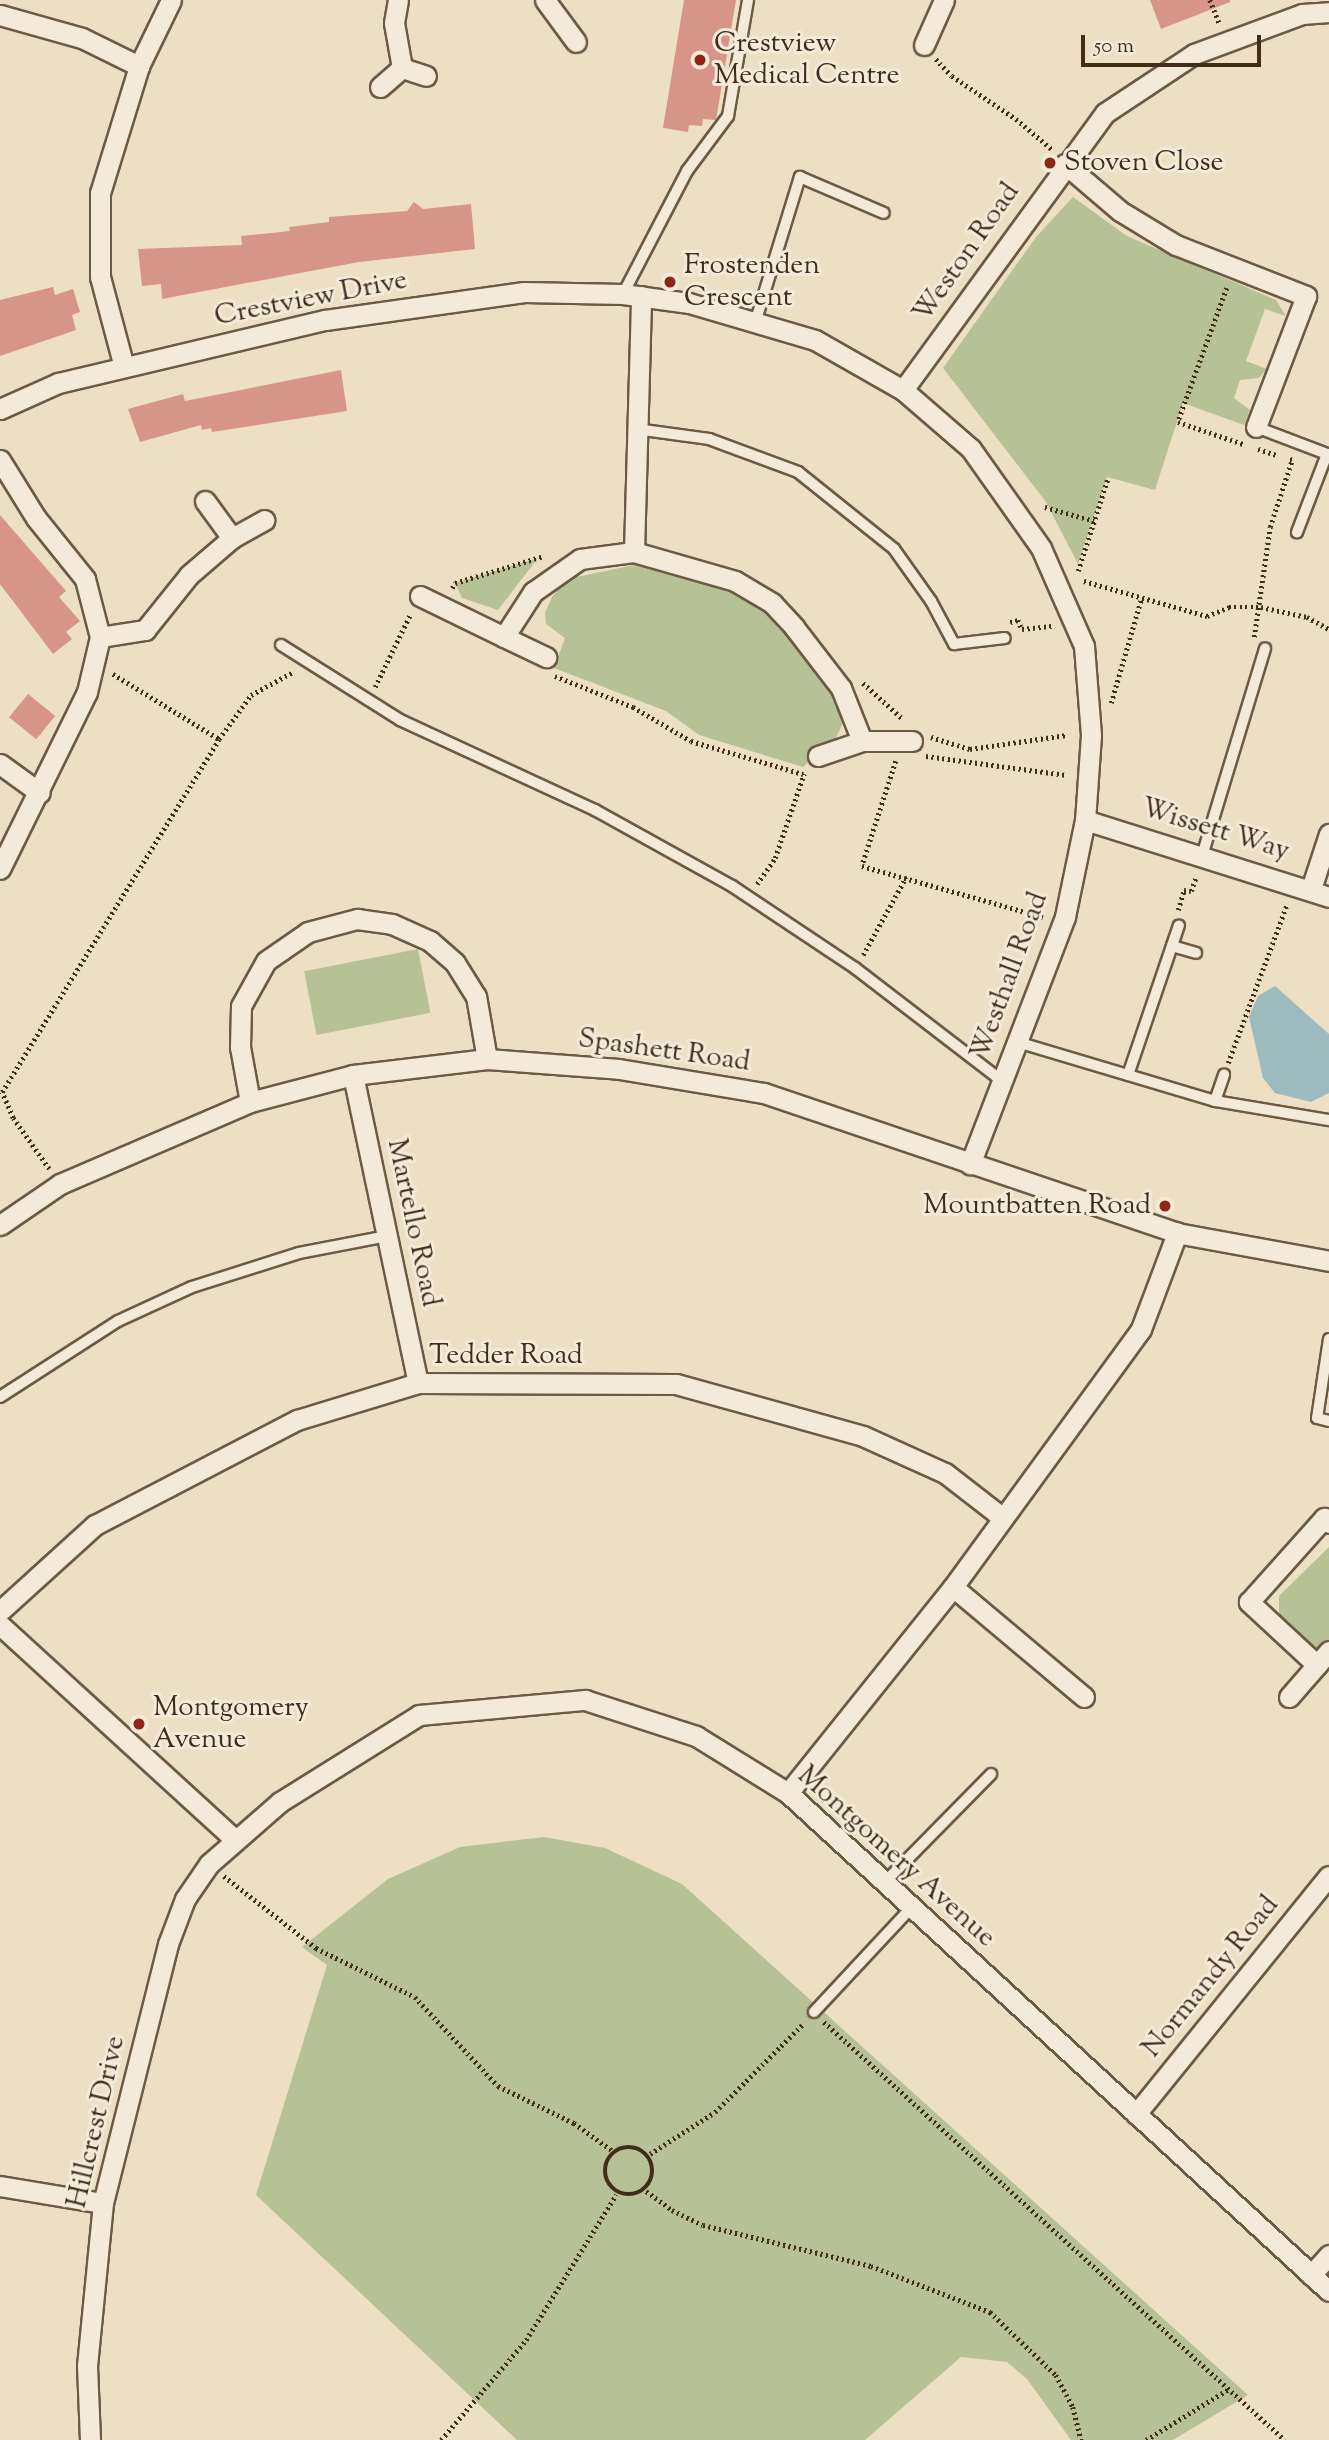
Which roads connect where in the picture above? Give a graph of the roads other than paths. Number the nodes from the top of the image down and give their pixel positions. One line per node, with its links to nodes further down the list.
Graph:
1 (171, 0): 11 (street)
2 (398, 0): 12 (street)
3 (545, 0): 9 (street)
4 (748, 0): 17 (lane)
5 (944, 0): 10 (street)
6 (1301, 7): 7 (street, Weston Road); 15 (street, Weston Road)
7 (1329, 12)
8 (0, 15): 11 (street)
9 (576, 41)
10 (924, 45)
11 (139, 65): 19 (street)
12 (402, 68): 13 (street); 14 (street)
13 (426, 76)
14 (380, 87)
15 (1065, 164): 20 (street, Weston Road); 22 (street)
16 (884, 213): 18 (lane)
17 (632, 295): 18 (street, Westhall Road); 19 (street, Crestview Drive); 23 (street)
18 (755, 323): 20 (street, Westhall Road)
19 (124, 367): 21 (street, Crestview Drive)
20 (903, 390): 42 (street, Westhall Road)
21 (0, 409)
22 (1256, 427): 27 (lane)
23 (636, 429): 29 (street); 33 (lane)
24 (0, 460): 31 (street)
25 (205, 501): 28 (street)
26 (264, 520): 28 (street)
27 (1297, 532)
28 (232, 538): 31 (street)
29 (634, 552): 32 (street); 37 (street)
30 (420, 596): 32 (street)
31 (100, 637): 41 (street)
32 (504, 637): 36 (street)
33 (1005, 638)
34 (281, 645): 55 (lane)
35 (1265, 648): 44 (lane)
36 (546, 657)
37 (862, 741): 38 (street); 39 (street)
38 (914, 747)
39 (818, 756)
40 (0, 765): 41 (street)
41 (40, 793): 45 (street)
42 (1084, 820): 44 (street, Wissett Way); 50 (street, Westhall Road)
43 (1329, 834): 46 (street)
44 (1202, 856): 46 (street, Wissett Way)
45 (0, 869)
46 (1312, 890)
47 (1179, 925): 48 (lane)
48 (1172, 946): 49 (lane); 53 (lane)
49 (1196, 953)
50 (1017, 1042): 53 (lane); 55 (street, Westhall Road)
51 (487, 1059): 52 (street, Spashett Road); 57 (street); 59 (street, Spashett Road)
52 (353, 1075): 57 (street, Spashett Road); 62 (street, Martello Road)
53 (1128, 1075): 56 (lane)
54 (1224, 1075): 56 (lane)
55 (1002, 1081): 59 (street, Westhall Road)
56 (1215, 1101): 58 (lane)
57 (250, 1102): 60 (street, Spashett Road)
58 (1329, 1120)
59 (970, 1164): 61 (street, Spashett Road)
60 (0, 1225)
61 (1177, 1233): 63 (street, Spashett Road); 68 (street)
62 (387, 1236): 65 (street, Martello Road); 66 (lane)
63 (1329, 1261)
64 (1329, 1339): 67 (lane)
65 (418, 1383): 68 (street, Tedder Road); 71 (street, Tedder Road)
66 (0, 1397)
67 (1329, 1421)
68 (1003, 1518): 70 (street)
69 (1329, 1523): 73 (street)
70 (953, 1587): 74 (street); 77 (street)
71 (0, 1611)
72 (0, 1625): 78 (street)
73 (1323, 1658): 75 (street)
74 (1084, 1697)
75 (1289, 1697)
76 (991, 1774): 80 (lane)
77 (788, 1793): 78 (street, Montgomery Avenue); 80 (street, Montgomery Avenue)
78 (234, 1839): 85 (street, Hillcrest Drive)
79 (1329, 1876): 83 (street, Normandy Road)
80 (886, 1881): 81 (street, Montgomery Avenue)
81 (911, 1908): 82 (lane); 83 (street, Montgomery Avenue)
82 (814, 2012)
83 (1136, 2114): 87 (street, Montgomery Avenue)
84 (0, 2186): 85 (street)
85 (103, 2203): 89 (street, Hillcrest Drive)
86 (1329, 2255): 87 (street)
87 (1311, 2275): 88 (street, Montgomery Avenue)
88 (1329, 2291)
89 (90, 2440)

